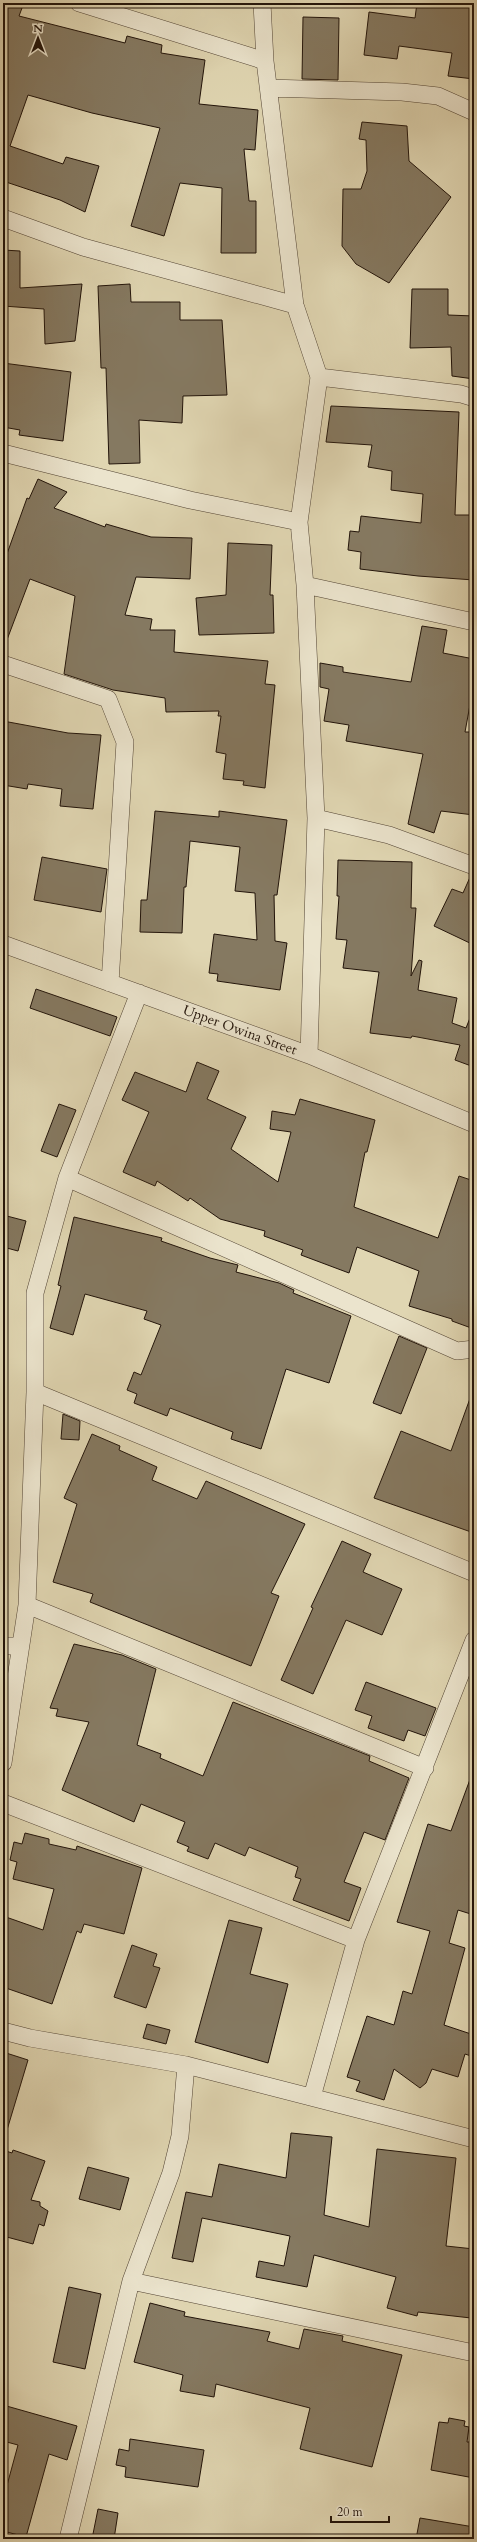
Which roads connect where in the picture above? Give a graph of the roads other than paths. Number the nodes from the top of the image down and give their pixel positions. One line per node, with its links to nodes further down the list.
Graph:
1 (79, 3): 3 (street)
2 (262, 3): 3 (street)
3 (266, 61): 4 (street)
4 (269, 88): 5 (street); 7 (street)
5 (474, 112)
6 (3, 218): 7 (street)
7 (295, 305): 8 (street)
8 (319, 377): 9 (street); 11 (street)
9 (474, 398)
10 (3, 453): 11 (street)
11 (299, 522): 12 (street)
12 (305, 585): 13 (street); 15 (street)
13 (474, 622)
14 (3, 664): 18 (street)
15 (316, 818): 16 (street); 20 (street)
16 (474, 866)
17 (3, 944): 18 (street, Upper Owina Street)
18 (110, 983): 19 (street, Upper Owina Street)
19 (139, 993): 20 (street, Upper Owina Street); 22 (street)
20 (309, 1055): 21 (street, Upper Owina Street)
21 (474, 1124)
22 (67, 1178): 23 (street); 24 (street)
23 (474, 1349)
24 (35, 1392): 25 (street); 26 (street)
25 (474, 1573)
26 (27, 1605): 29 (street); 31 (street)
27 (474, 1640): 31 (street)
28 (3, 1646): 29 (street)
29 (20, 1646): 30 (street)
30 (3, 1763)
31 (425, 1768): 33 (street)
32 (3, 1803): 33 (street)
33 (356, 1940): 36 (street)
34 (3, 2031): 35 (street)
35 (186, 2065): 36 (street); 38 (street)
36 (312, 2097): 37 (street)
37 (474, 2139)
38 (131, 2281): 39 (street); 40 (street)
39 (474, 2353)
40 (68, 2539)

